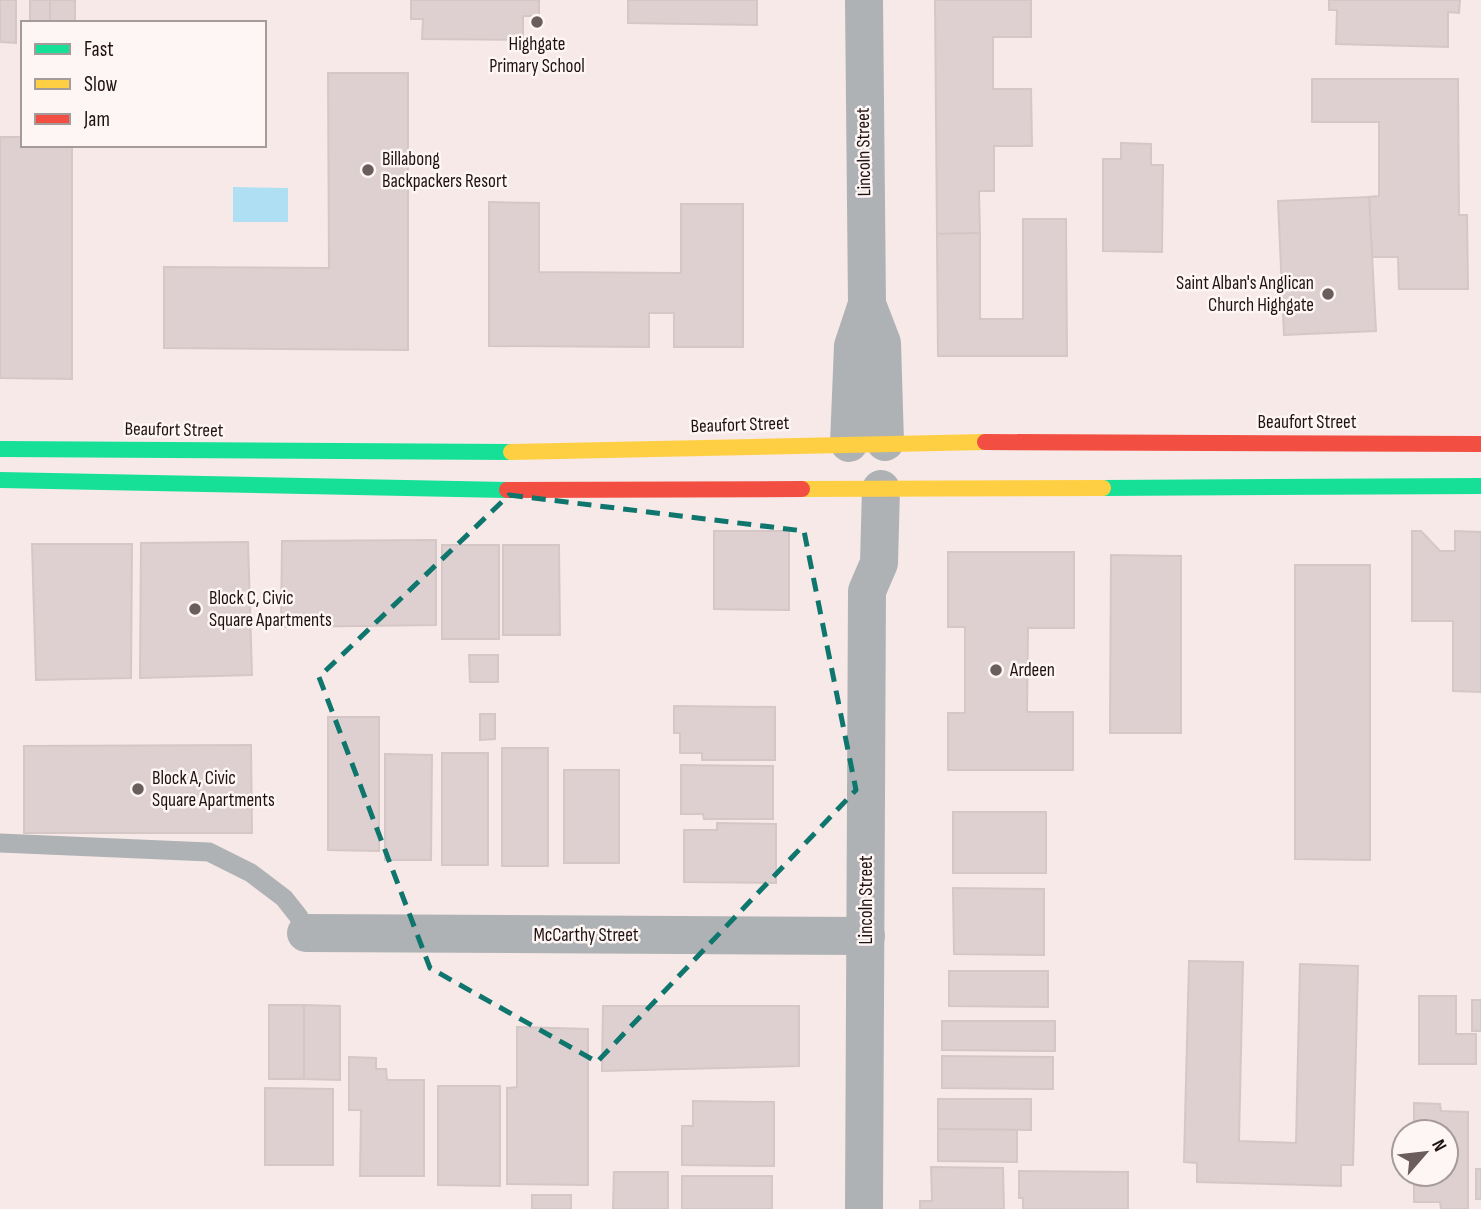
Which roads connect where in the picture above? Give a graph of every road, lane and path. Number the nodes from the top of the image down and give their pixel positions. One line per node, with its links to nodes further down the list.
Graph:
1 (864, 0): 2 (street, Lincoln Street)
2 (867, 443): 3 (main road, Beaufort Street); 4 (main road, Beaufort Street)
3 (1481, 444)
4 (0, 449)
5 (0, 480): 7 (main road)
6 (1481, 486): 7 (main road)
7 (868, 489): 10 (street, Lincoln Street)
8 (0, 843): 9 (lane)
9 (306, 933): 10 (street, McCarthy Street)
10 (866, 936): 11 (street, Lincoln Street)
11 (864, 1209)

